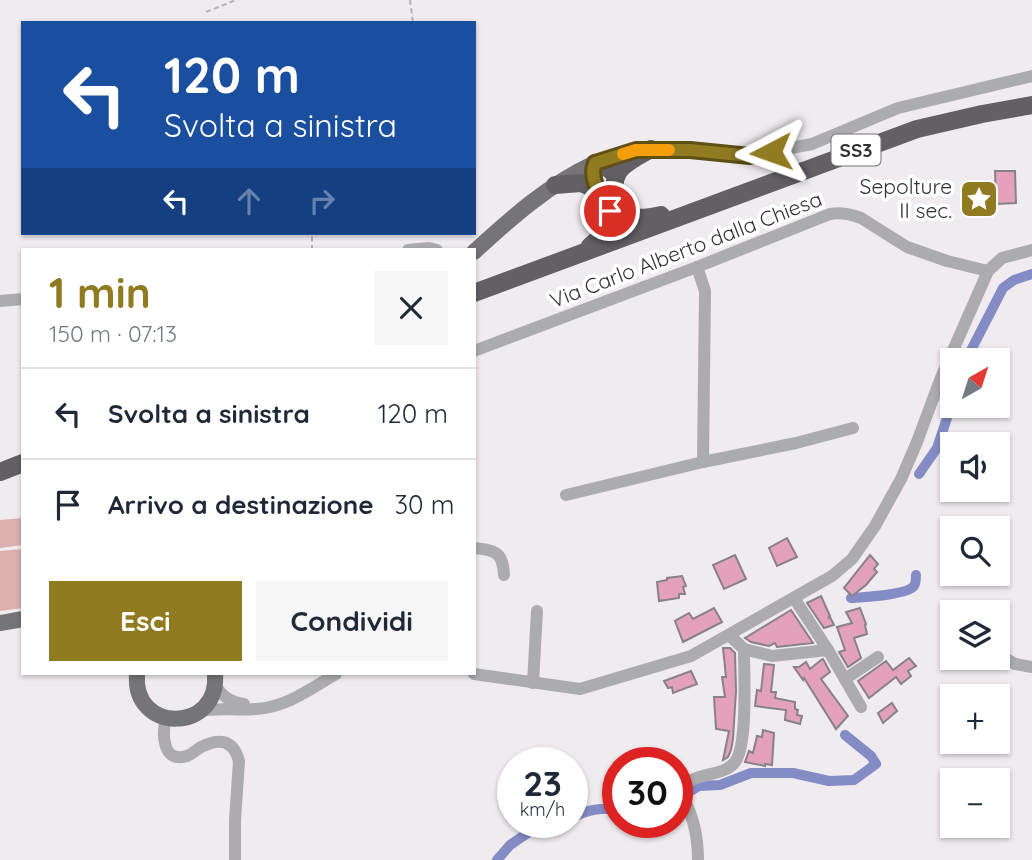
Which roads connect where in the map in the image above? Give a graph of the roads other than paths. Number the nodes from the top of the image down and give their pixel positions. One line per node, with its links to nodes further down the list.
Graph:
1 (1032, 76): 3 (street)
2 (1032, 105): 8 (highway, SS3)
3 (651, 149): 4 (street); 5 (highway)
4 (595, 163): 5 (highway); 6 (main road); 7 (highway)
5 (615, 174): 8 (highway)
6 (555, 185): 7 (highway); 9 (main road)
7 (600, 191): 11 (highway)
8 (685, 214): 11 (highway, SS3)
9 (476, 250)
10 (1029, 250): 13 (street)
11 (582, 253): 14 (highway, SS3)
12 (697, 267): 13 (street, Via Carlo Alberto dalla Chiesa); 17 (street, Via Carlo Alberto dalla Chiesa); 19 (street)
13 (988, 271): 25 (street)
14 (476, 292)
15 (21, 299): 16 (street)
16 (0, 301)
17 (476, 350)
18 (853, 428): 19 (street)
19 (703, 462): 22 (street)
20 (21, 464): 21 (highway)
21 (0, 472)
22 (566, 495)
23 (476, 548): 24 (street)
24 (504, 575)
25 (794, 598): 29 (street); 31 (street)
26 (537, 611): 40 (street)
27 (21, 619): 28 (main road)
28 (0, 623)
29 (729, 635): 30 (street); 40 (street)
30 (744, 649): 31 (street); 46 (street)
31 (828, 650): 39 (street)
32 (878, 657): 39 (street)
33 (1010, 661): 34 (street)
34 (1032, 667)
35 (476, 674): 40 (street)
36 (334, 675): 41 (street)
37 (135, 677): 44 (main road)
38 (215, 679): 41 (street); 43 (main road)
39 (845, 679): 42 (street)
40 (533, 683)
41 (282, 704): 43 (street)
42 (861, 707)
43 (200, 711): 44 (main road)
44 (166, 718): 45 (street)
45 (235, 860)
46 (698, 860)

